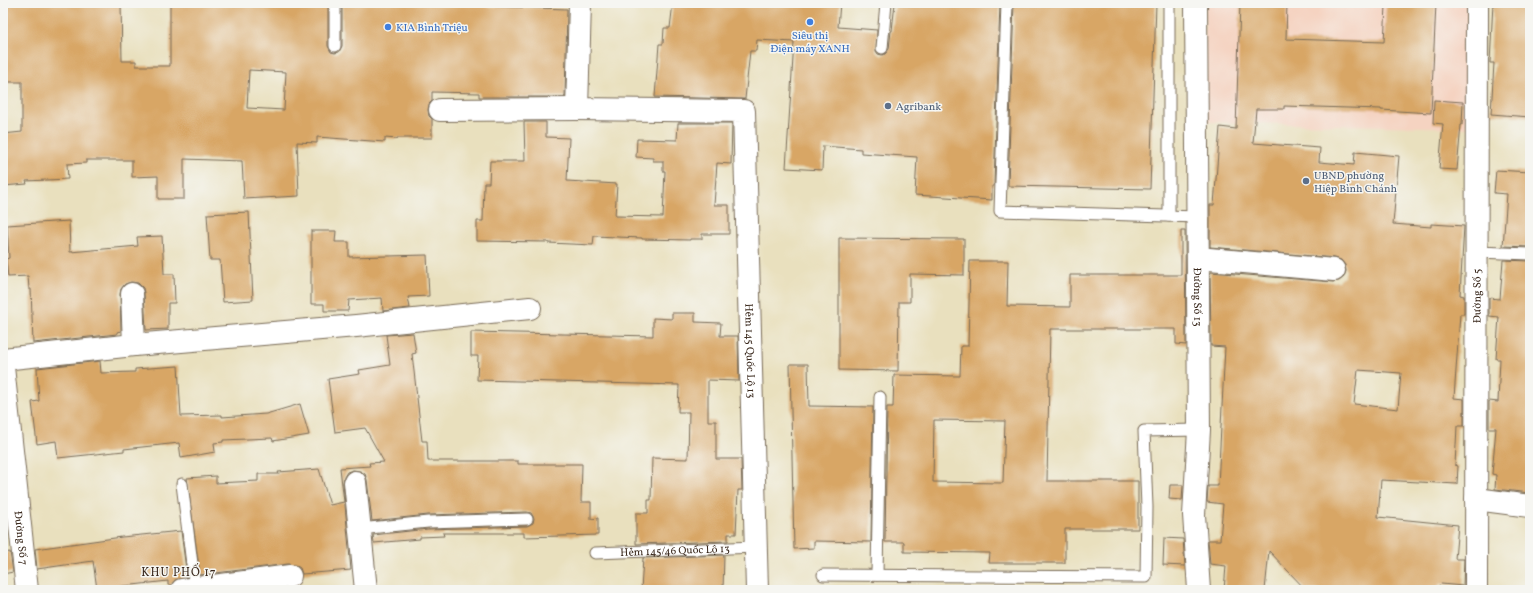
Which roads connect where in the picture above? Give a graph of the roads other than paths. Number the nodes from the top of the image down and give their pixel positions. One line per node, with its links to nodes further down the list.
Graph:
1 (335, 3): 8 (lane)
2 (580, 3): 10 (street)
3 (886, 3): 9 (lane)
4 (1007, 3): 12 (lane)
5 (1169, 3): 12 (lane)
6 (1196, 3): 13 (street, Đường Số 13)
7 (1477, 3): 14 (street, Đường Số 5)
8 (336, 46)
9 (882, 48)
10 (576, 109): 11 (street); 32 (street, Hẻm 145 Quốc Lộ 13)
11 (440, 110)
12 (1169, 216): 13 (lane)
13 (1198, 218): 16 (street, Đường Số 13)
14 (1477, 252): 15 (lane); 28 (street, Đường Số 5)
15 (1530, 254)
16 (1198, 258): 17 (street); 24 (street, Đường Số 13)
17 (1334, 270)
18 (132, 294): 20 (street)
19 (530, 308): 20 (street)
20 (134, 345): 21 (street)
21 (3, 359)
22 (3, 367): 25 (street, Đường Số 7)
23 (880, 397): 35 (lane)
24 (1199, 430): 35 (lane); 41 (street, Đường Số 13)
25 (6, 431): 38 (street, Đường Số 7)
26 (355, 482): 31 (street)
27 (182, 484): 37 (lane)
28 (1476, 499): 29 (street); 42 (street, Đường Số 5)
29 (1530, 506)
30 (527, 519): 31 (lane)
31 (360, 529): 39 (street)
32 (756, 547): 33 (lane, Hẻm 145/46 Quốc Lộ 13); 40 (street, Hẻm 145 Quốc Lộ 13)
33 (595, 553)
34 (823, 575): 35 (lane)
35 (877, 575)
36 (290, 576): 37 (street)
37 (189, 589)
38 (27, 590)
39 (366, 590)
40 (757, 590)
41 (1199, 590)
42 (1476, 590)

